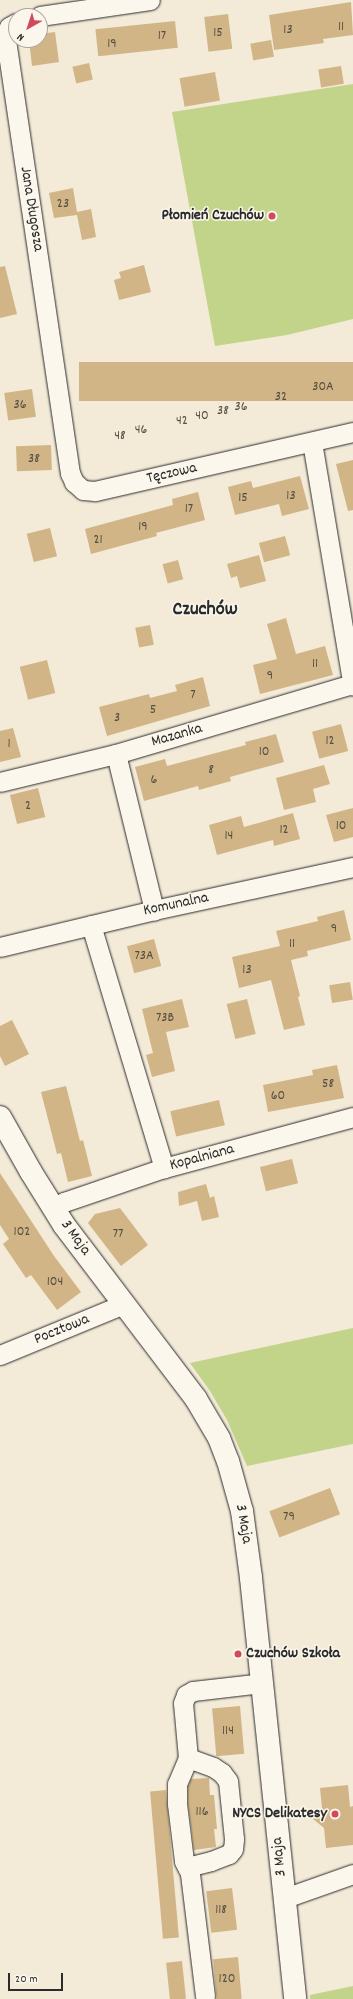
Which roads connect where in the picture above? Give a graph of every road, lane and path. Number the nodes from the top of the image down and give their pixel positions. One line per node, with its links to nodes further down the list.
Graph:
1 (150, 0): 2 (street)
2 (48, 15)
3 (8, 31): 4 (street, Jana Długosza)
4 (59, 400): 6 (street, Tęczowa)
5 (353, 432): 6 (street, Tęczowa)
6 (312, 442): 7 (street)
7 (353, 685): 8 (street, Mazanka)
8 (116, 754): 9 (street, Mazanka); 11 (street)
9 (0, 782)
10 (353, 867): 11 (street, Komunalna)
11 (154, 910): 12 (street, Komunalna)
12 (91, 925): 13 (street, Komunalna); 16 (street)
13 (0, 947)
14 (0, 1117): 17 (main road, 3 Maja)
15 (353, 1117): 16 (street, Kopalniana)
16 (164, 1168): 17 (street, Kopalniana)
17 (53, 1208): 18 (main road, 3 Maja)
18 (124, 1304): 19 (street, Pocztowa); 20 (main road, 3 Maja)
19 (0, 1355)
20 (262, 1683): 21 (street); 24 (main road, 3 Maja)
21 (188, 1758): 22 (street); 22 (street)
22 (187, 1867): 25 (street)
23 (353, 1874): 24 (street)
24 (284, 1898): 26 (main road, 3 Maja)
25 (205, 1996)
26 (295, 1999)

